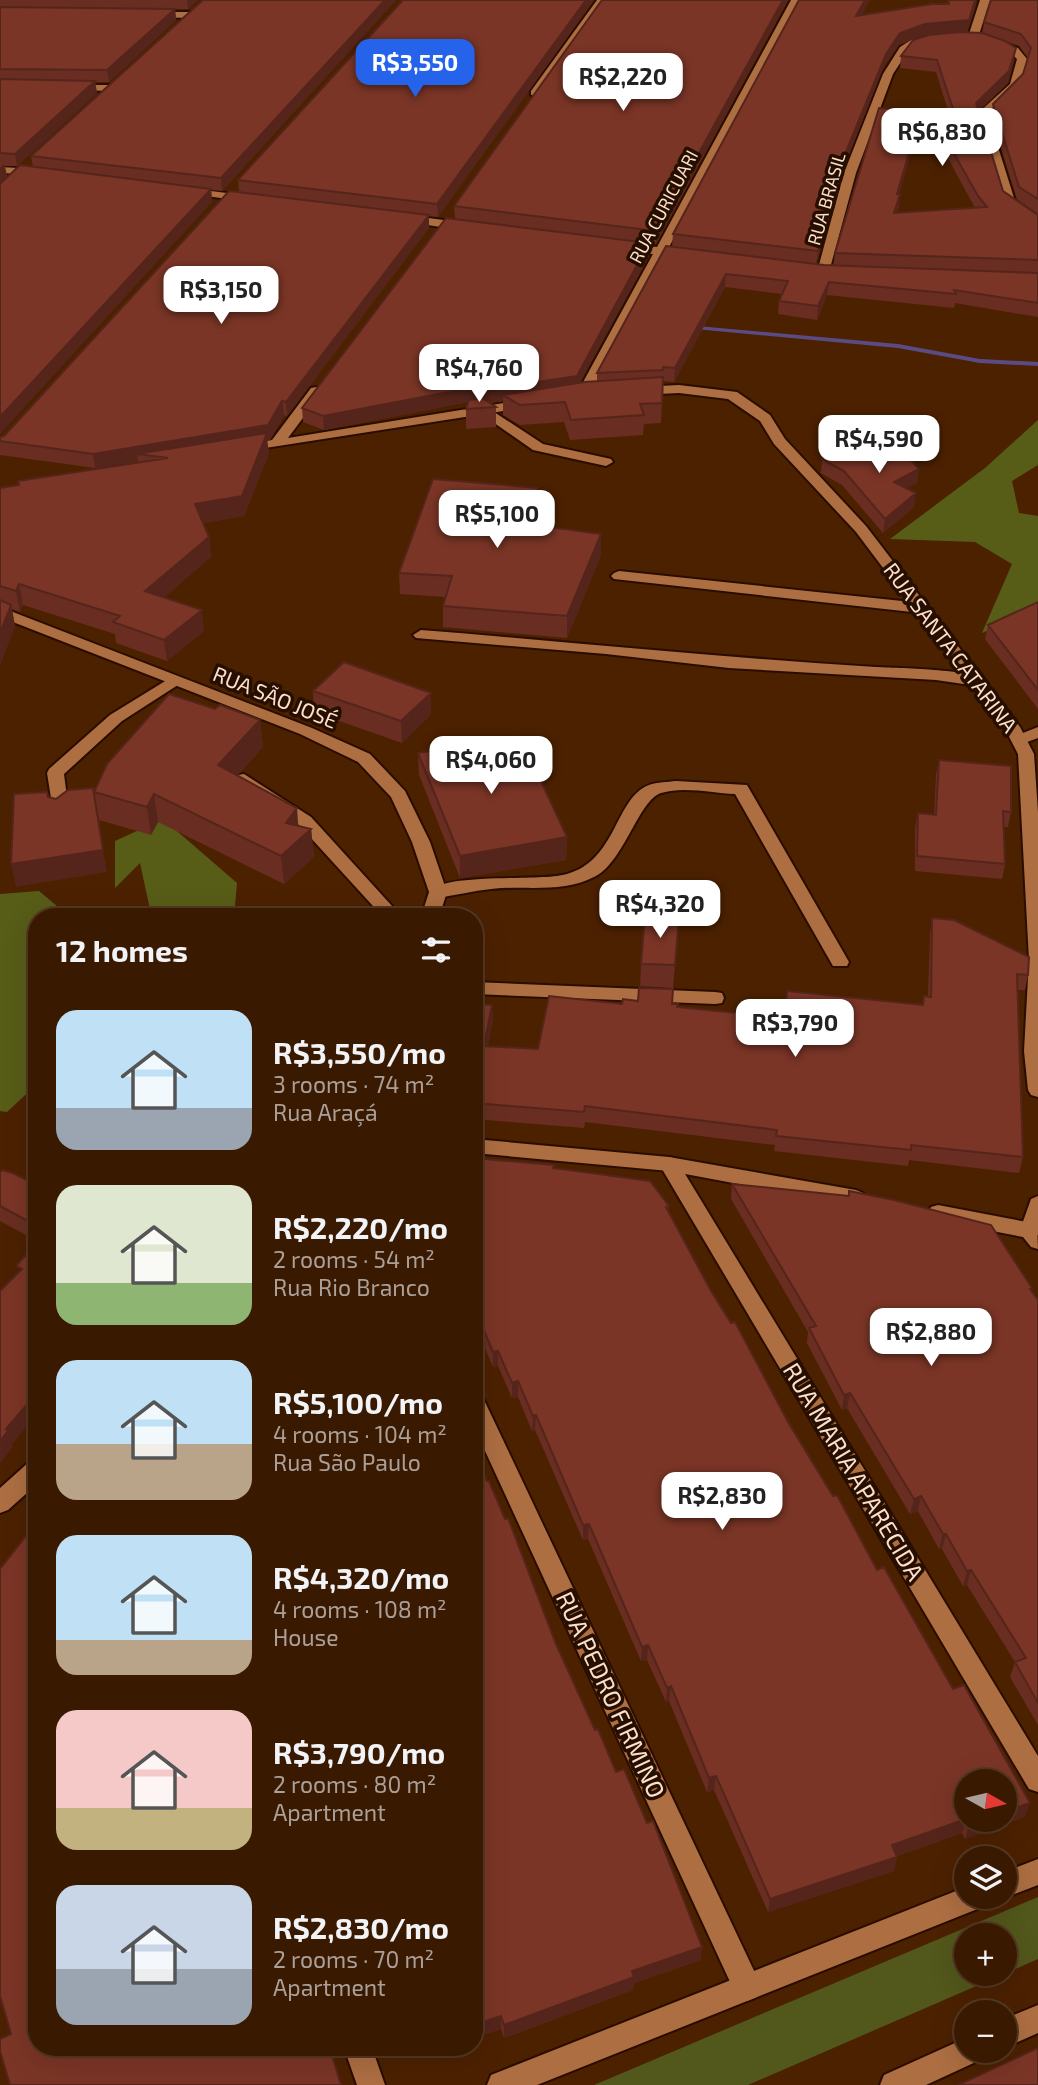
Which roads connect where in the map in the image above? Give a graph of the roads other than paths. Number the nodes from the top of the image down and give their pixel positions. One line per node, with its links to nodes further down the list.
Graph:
1 (602, 0): 11 (street)
2 (796, 0): 29 (street, RUA CURICUARI)
3 (985, 0): 24 (street)
4 (136, 15): 5 (street)
5 (181, 24)
6 (941, 39): 31 (street, RUA BRASIL)
7 (124, 79): 9 (street)
8 (51, 87): 9 (street)
9 (114, 88): 10 (street)
10 (104, 97)
11 (530, 101)
12 (35, 162): 14 (street)
13 (0, 170): 14 (street)
14 (25, 171): 15 (street); 16 (street)
15 (52, 174)
16 (8, 185)
17 (238, 186): 19 (street)
18 (174, 189): 19 (street)
19 (229, 196): 20 (street); 21 (street)
20 (269, 201)
21 (219, 206)
22 (450, 212): 25 (street)
23 (389, 217): 25 (street)
24 (1038, 222)
25 (442, 223): 26 (street); 27 (street)
26 (483, 229)
27 (434, 234)
28 (606, 244): 29 (street)
29 (660, 251): 30 (street); 34 (street, RUA CURICUARI)
30 (701, 257)
31 (810, 270)
32 (326, 377): 37 (street)
33 (624, 392): 41 (street, RUA SANTA CATARINA)
34 (583, 395)
35 (546, 400): 36 (street)
36 (485, 410): 37 (street); 39 (street)
37 (277, 443): 38 (street)
38 (224, 452)
39 (606, 462)
40 (618, 576): 41 (street)
41 (921, 608): 45 (street, RUA SANTA CATARINA)
42 (0, 612): 44 (street, RUA SÃO JOSÉ)
43 (421, 635): 45 (street)
44 (175, 680): 49 (street); 50 (street, RUA SÃO JOSÉ)
45 (977, 681): 47 (street, RUA SANTA CATARINA)
46 (1038, 732): 47 (street)
47 (1028, 749): 53 (street, RUA SANTA CATARINA)
48 (244, 779): 51 (street)
49 (60, 813)
50 (438, 892): 52 (street); 54 (street)
51 (385, 908)
52 (433, 908)
53 (1038, 960): 57 (street, RUA SANTA CATARINA)
54 (840, 962)
55 (483, 988): 56 (street)
56 (715, 998)
57 (1038, 1090)
58 (483, 1147): 59 (street)
59 (668, 1164): 60 (street); 67 (street, RUA MARIA APARECIDA)
60 (870, 1201)
61 (1038, 1204): 63 (street)
62 (923, 1210): 63 (street)
63 (1034, 1235)
64 (483, 1421): 71 (street, RUA PEDRO FIRMINO)
65 (28, 1477): 66 (street)
66 (0, 1503)
67 (1038, 1780)
68 (1038, 1872): 69 (street)
69 (1017, 1880)
70 (954, 1905): 71 (street)
71 (747, 1987): 77 (street)
72 (1038, 2019): 73 (street)
73 (1017, 2028)
74 (361, 2056): 76 (street)
75 (954, 2057): 78 (street)
76 (371, 2085)
77 (501, 2085)
78 (894, 2085)

